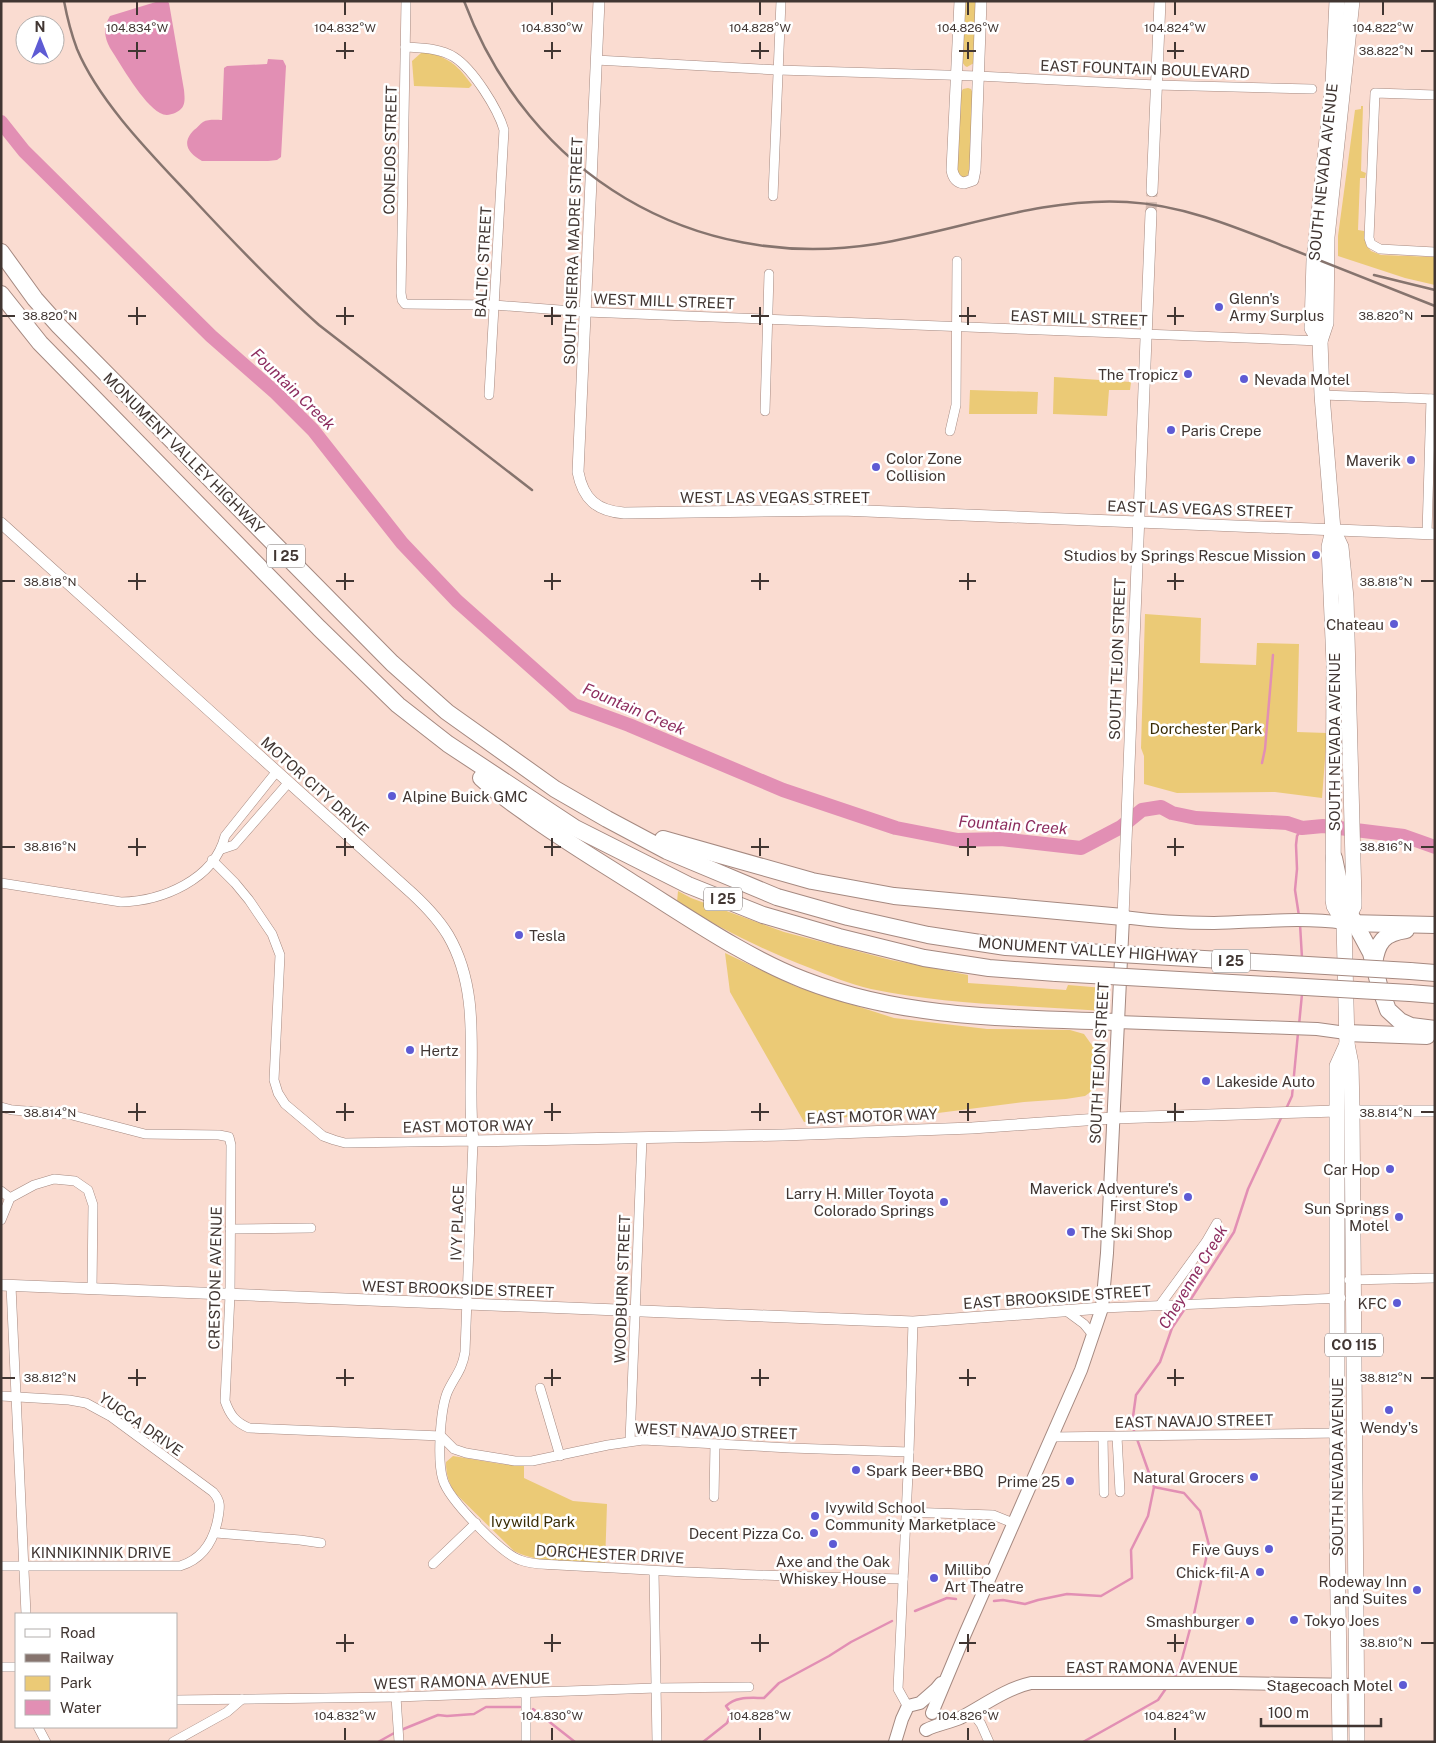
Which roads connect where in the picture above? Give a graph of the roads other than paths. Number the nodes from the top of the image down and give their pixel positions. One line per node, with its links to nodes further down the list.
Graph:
1 (406, 1): 9 (street, CONEJOS STREET)
2 (599, 1): 10 (street, SOUTH SIERRA MADRE STREET)
3 (781, 1): 11 (street)
4 (960, 1): 12 (street)
5 (981, 1): 13 (street)
6 (1160, 1): 14 (street)
7 (1338, 1): 31 (main road, SOUTH NEVADA AVENUE)
8 (1352, 1): 31 (main road, SOUTH NEVADA AVENUE)
9 (405, 47): 25 (street, CONEJOS STREET); 26 (street, BALTIC STREET)
10 (596, 60): 11 (street, EAST FOUNTAIN BOULEVARD); 27 (street, SOUTH SIERRA MADRE STREET)
11 (778, 70): 12 (street, EAST FOUNTAIN BOULEVARD); 18 (street)
12 (957, 76): 13 (street, EAST FOUNTAIN BOULEVARD); 13 (street)
13 (978, 76): 14 (street, EAST FOUNTAIN BOULEVARD)
14 (1156, 85): 15 (street, EAST FOUNTAIN BOULEVARD); 17 (street)
15 (1312, 89)
16 (1435, 95): 21 (street)
17 (1152, 191)
18 (773, 196)
19 (1151, 213): 30 (street, SOUTH TEJON STREET)
20 (1, 252): 46 (highway, MONUMENT VALLEY HIGHWAY / I 25)
21 (1435, 252)
22 (957, 261): 29 (street)
23 (769, 274): 28 (street)
24 (1, 294): 43 (highway, MONUMENT VALLEY HIGHWAY / I 25)
25 (402, 300): 26 (street, WEST MILL STREET)
26 (494, 305): 27 (street, WEST MILL STREET); 32 (street, BALTIC STREET)
27 (586, 312): 28 (street, WEST MILL STREET); 37 (street, SOUTH SIERRA MADRE STREET)
28 (768, 318): 29 (street, WEST MILL STREET); 35 (street)
29 (957, 327): 30 (street, EAST MILL STREET); 36 (street)
30 (1146, 335): 31 (street, EAST MILL STREET); 39 (street, SOUTH TEJON STREET)
31 (1320, 341): 33 (main road, SOUTH NEVADA AVENUE)
32 (489, 395)
33 (1322, 395): 34 (street); 41 (main road, SOUTH NEVADA AVENUE)
34 (1433, 399): 42 (street)
35 (765, 411)
36 (950, 431)
37 (590, 499): 38 (street, WEST LAS VEGAS STREET)
38 (964, 515): 39 (street, EAST LAS VEGAS STREET)
39 (1139, 522): 41 (street, EAST LAS VEGAS STREET); 52 (street, SOUTH TEJON STREET)
40 (1, 523): 44 (street, MOTOR CITY DRIVE)
41 (1334, 530): 42 (street, EAST LAS VEGAS STREET); 48 (main road, SOUTH NEVADA AVENUE); 51 (main road, SOUTH NEVADA AVENUE)
42 (1431, 534)
43 (428, 729): 57 (highway, MONUMENT VALLEY HIGHWAY / I 25, bridge); 58 (highway)
44 (277, 771): 45 (street, MOTOR CITY DRIVE); 47 (street)
45 (289, 782): 47 (street); 68 (street, MOTOR CITY DRIVE)
46 (606, 819): 52 (highway); 56 (highway, MONUMENT VALLEY HIGHWAY / I 25, bridge)
47 (222, 849): 49 (street)
48 (1334, 858): 51 (highway)
49 (212, 860): 50 (street); 68 (street, EAST MOTOR WAY)
50 (1, 883)
51 (1346, 909): 52 (main road); 53 (highway); 55 (highway); 61 (main road, SOUTH NEVADA AVENUE / CO 115)
52 (1123, 917): 58 (main road, SOUTH TEJON STREET)
53 (1435, 925)
54 (1435, 930): 55 (highway)
55 (1374, 966): 59 (highway)
56 (1435, 973)
57 (1435, 995)
58 (1117, 1022): 61 (main road); 66 (main road, SOUTH TEJON STREET)
59 (1435, 1029)
60 (1435, 1037): 61 (highway)
61 (1347, 1038): 63 (main road, SOUTH NEVADA AVENUE / CO 115); 65 (main road, SOUTH NEVADA AVENUE / CO 115)
62 (1, 1106): 74 (street, CRESTONE AVENUE)
63 (1352, 1111): 64 (street); 77 (main road, SOUTH NEVADA AVENUE / CO 115)
64 (1435, 1111)
65 (1337, 1112): 66 (street, EAST MOTOR WAY); 76 (main road, SOUTH NEVADA AVENUE / CO 115)
66 (1113, 1118): 67 (street, EAST MOTOR WAY); 85 (main road, SOUTH TEJON STREET)
67 (642, 1138): 68 (street, EAST MOTOR WAY); 87 (street, WOODBURN STREET)
68 (473, 1141): 83 (street, IVY PLACE)
69 (1, 1191): 70 (street)
70 (10, 1198): 71 (street); 79 (street)
71 (1, 1220)
72 (1217, 1223): 84 (street)
73 (311, 1228): 74 (street)
74 (230, 1229): 80 (street, CRESTONE AVENUE)
75 (1435, 1278): 77 (street)
76 (1336, 1280): 77 (street); 82 (main road, SOUTH NEVADA AVENUE / CO 115)
77 (1354, 1280): 81 (main road, SOUTH NEVADA AVENUE / CO 115)
78 (6, 1286): 79 (street, WEST BROOKSIDE STREET); 93 (street)
79 (92, 1289): 80 (street, WEST BROOKSIDE STREET)
80 (230, 1295): 83 (street, WEST BROOKSIDE STREET); 96 (street, CRESTONE AVENUE)
81 (1354, 1297): 82 (street, EAST BROOKSIDE STREET); 94 (main road, SOUTH NEVADA AVENUE / CO 115)
82 (1336, 1298): 84 (street, EAST BROOKSIDE STREET); 90 (main road, SOUTH NEVADA AVENUE / CO 115)
83 (467, 1305): 87 (street, WEST BROOKSIDE STREET); 96 (street, DORCHESTER DRIVE)
84 (1160, 1306): 85 (street, EAST BROOKSIDE STREET)
85 (1102, 1308): 86 (street, EAST BROOKSIDE STREET); 89 (main road, SOUTH TEJON STREET)
86 (1065, 1310): 88 (street, EAST BROOKSIDE STREET); 89 (street)
87 (634, 1311): 88 (street, WEST BROOKSIDE STREET); 100 (street, WOODBURN STREET)
88 (913, 1322): 102 (street)
89 (1093, 1335): 97 (main road, SOUTH TEJON STREET)
90 (1337, 1376): 94 (main road); 95 (main road, SOUTH NEVADA AVENUE / CO 115)
91 (540, 1388): 103 (street)
92 (1, 1396): 93 (street, YUCCA DRIVE)
93 (15, 1397): 111 (street, YUCCA DRIVE); 115 (street)
94 (1355, 1422): 104 (main road, SOUTH NEVADA AVENUE / CO 115)
95 (1337, 1433): 99 (street, EAST NAVAJO STREET); 104 (main road); 122 (main road, SOUTH NEVADA AVENUE / CO 115)
96 (441, 1436): 103 (street, WEST NAVAJO STREET); 109 (street, DORCHESTER DRIVE)
97 (1052, 1437): 98 (street, EAST NAVAJO STREET); 110 (main road, SOUTH TEJON STREET)
98 (1102, 1437): 99 (street, EAST NAVAJO STREET); 106 (street)
99 (1117, 1437): 105 (street)
100 (630, 1442): 101 (street, WEST NAVAJO STREET); 103 (street, WEST NAVAJO STREET)
101 (715, 1444): 102 (street, WEST NAVAJO STREET); 107 (street)
102 (909, 1452): 108 (street)
103 (560, 1456)
104 (1356, 1478): 123 (main road, SOUTH NEVADA AVENUE / CO 115)
105 (1120, 1492)
106 (1104, 1493)
107 (714, 1497)
108 (906, 1512): 110 (street); 117 (street)
109 (476, 1524): 113 (street); 116 (street, DORCHESTER DRIVE)
110 (1014, 1524): 121 (main road, SOUTH TEJON STREET)
111 (216, 1533): 112 (street); 115 (street, KINNIKINNIK DRIVE)
112 (322, 1543)
113 (432, 1564)
114 (1, 1566): 115 (street, KINNIKINNIK DRIVE)
115 (24, 1566): 118 (street)
116 (654, 1571): 117 (street, DORCHESTER DRIVE); 125 (street)
117 (903, 1579): 130 (street)
118 (26, 1613)
119 (15, 1666): 120 (street)
120 (1, 1667)
121 (948, 1674): 131 (main road); 133 (main road, SOUTH TEJON STREET)
122 (1339, 1685): 123 (main road, EAST RAMONA AVENUE); 132 (main road, EAST RAMONA AVENUE); 144 (main road, SOUTH NEVADA AVENUE / CO 115)
123 (1356, 1685): 145 (main road, SOUTH NEVADA AVENUE / CO 115)
124 (749, 1687): 125 (street, WEST RAMONA AVENUE)
125 (656, 1688): 126 (street, WEST RAMONA AVENUE); 141 (street)
126 (526, 1693): 127 (street, WEST RAMONA AVENUE); 140 (street)
127 (396, 1697): 128 (street, WEST RAMONA AVENUE); 137 (street)
128 (242, 1699): 129 (street, WEST RAMONA AVENUE); 139 (street)
129 (178, 1700)
130 (905, 1703): 131 (main road); 142 (main road)
131 (920, 1703): 133 (main road)
132 (972, 1712): 134 (main road, EAST RAMONA AVENUE); 143 (street)
133 (932, 1714): 134 (main road); 136 (main road, SOUTH TEJON STREET)
134 (956, 1720): 136 (main road, EAST RAMONA AVENUE)
135 (39, 1728): 138 (street)
136 (924, 1736)
137 (399, 1739)
138 (46, 1742)
139 (173, 1742)
140 (526, 1742)
141 (657, 1742)
142 (895, 1742)
143 (989, 1742)
144 (1340, 1742)
145 (1357, 1742)

